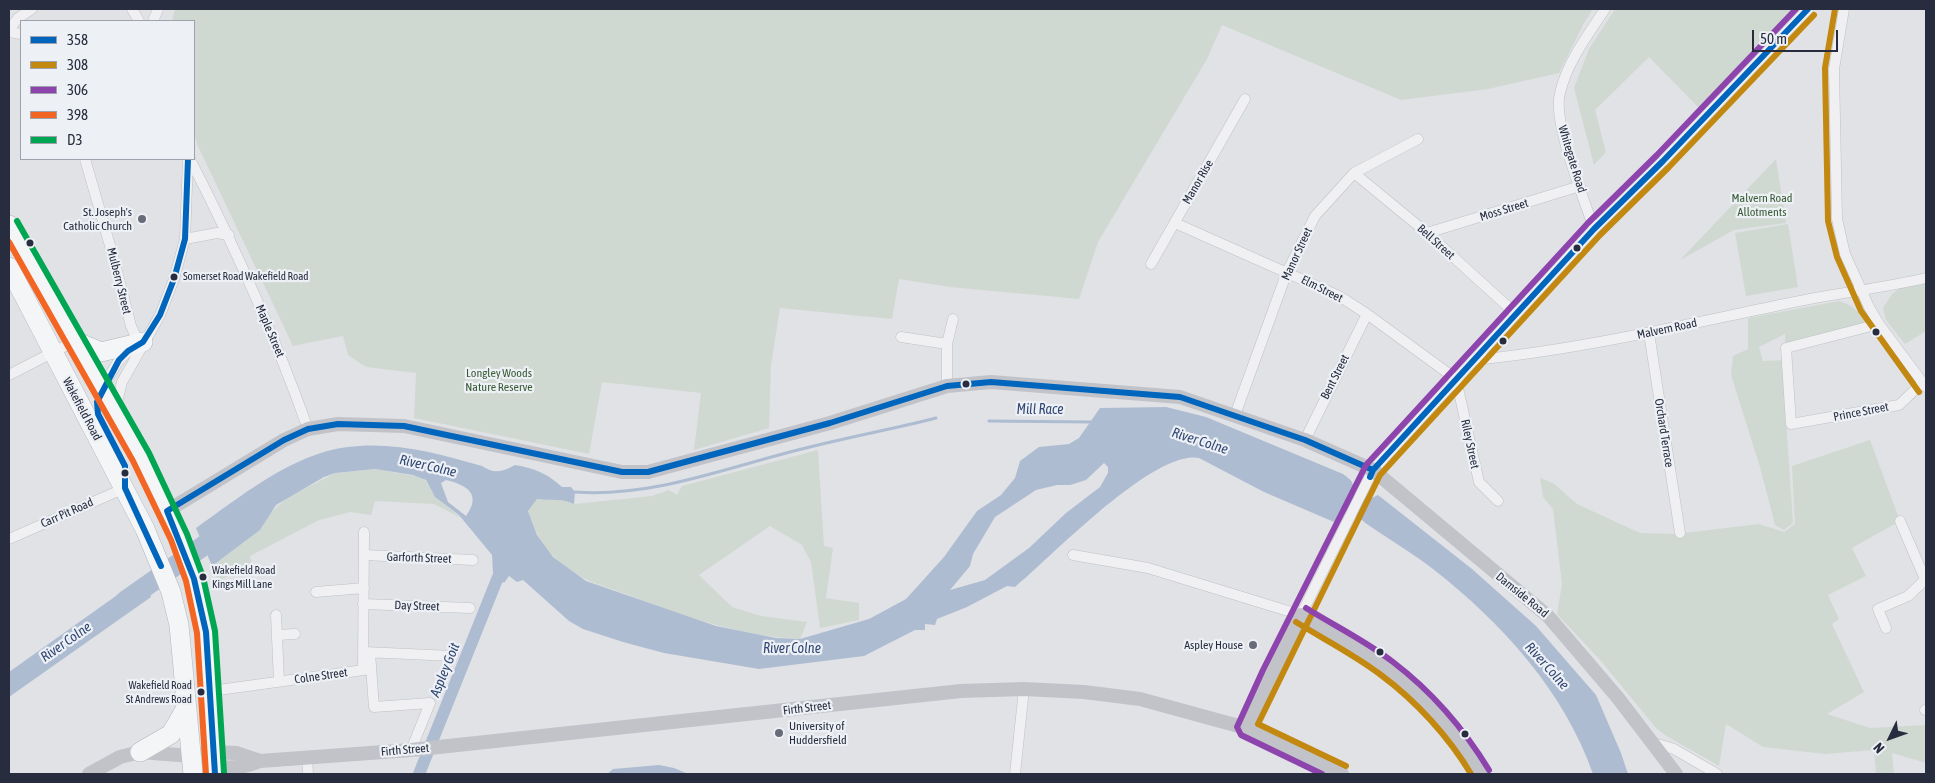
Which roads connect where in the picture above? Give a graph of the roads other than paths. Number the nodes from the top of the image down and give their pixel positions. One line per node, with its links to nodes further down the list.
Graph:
1 (32, 9): 7 (street)
2 (132, 9): 6 (street)
3 (1605, 9): 14 (street, Whitegate Road)
4 (1808, 9): 17 (street)
5 (1844, 9): 25 (street)
6 (138, 20)
7 (9, 31)
8 (1245, 99): 15 (street, Manor Rise)
9 (1418, 139): 13 (street, Manor Street)
10 (85, 160): 33 (street, Mulberry Street)
11 (189, 160): 20 (street)
12 (190, 160): 19 (street, Maple Street)
13 (1354, 174): 18 (street, Bell Street); 23 (street, Manor Street)
14 (1580, 186): 17 (street, Whitegate Road); 18 (street, Moss Street)
15 (1175, 223): 21 (street, Manor Rise); 23 (street, Elm Street)
16 (9, 225): 32 (highway)
17 (1594, 228): 27 (street)
18 (1427, 233): 27 (street, Bell Street)
19 (229, 235): 20 (street); 44 (street, Maple Street)
20 (185, 238): 33 (street)
21 (1151, 264)
22 (9, 267): 35 (highway, Wakefield Road)
23 (1288, 272): 26 (street, Elm Street); 43 (street, Manor Street)
24 (1926, 278): 25 (street, Malvern Road)
25 (1860, 289): 29 (street); 30 (street, Malvern Road)
26 (1367, 314): 38 (street, Elm Street); 45 (street, Bent Street)
27 (1516, 314): 36 (street)
28 (953, 319): 34 (street)
29 (1879, 324): 39 (street); 39 (street, Prince Street)
30 (1649, 334): 36 (street, Malvern Road); 52 (street, Orchard Terrace)
31 (901, 337): 34 (street)
32 (75, 341): 33 (highway); 35 (street); 41 (highway)
33 (143, 342): 41 (street); 42 (street)
34 (947, 344): 40 (street)
35 (52, 352): 37 (street); 47 (highway, Wakefield Road)
36 (1473, 360): 38 (street)
37 (9, 375)
38 (1456, 379): 46 (street); 48 (street, Riley Street)
39 (1924, 385)
40 (947, 386): 43 (street, Damside Road); 44 (street, Damside Road)
41 (102, 388): 42 (highway); 47 (highway)
42 (115, 410): 49 (highway)
43 (1235, 415): 45 (street, Damside Road)
44 (308, 429): 49 (street, Damside Road)
45 (1305, 440): 46 (street, Damside Road)
46 (1372, 474): 63 (street); 75 (street, Damside Road)
47 (119, 490): 53 (street, Carr Pit Road); 73 (highway, Wakefield Road)
48 (1498, 501)
49 (167, 511): 72 (highway)
50 (1900, 521): 57 (street)
51 (364, 532): 55 (street, Colne Street)
52 (1680, 533)
53 (9, 539)
54 (1073, 555): 63 (street)
55 (364, 556): 56 (street, Garforth Street); 58 (street, Colne Street)
56 (473, 560)
57 (1926, 579): 64 (street)
58 (364, 588): 59 (street); 60 (street, Colne Street)
59 (316, 592)
60 (363, 604): 61 (street, Day Street); 67 (street, Colne Street)
61 (470, 608)
62 (276, 615): 66 (street, Colne Street)
63 (1300, 615): 74 (street); 85 (street)
64 (1886, 628)
65 (295, 634): 66 (street)
66 (277, 635): 70 (street, Colne Street)
67 (366, 652): 68 (street); 69 (street, Colne Street)
68 (453, 656)
69 (367, 670): 70 (street, Colne Street); 76 (street)
70 (279, 681): 72 (street, Colne Street)
71 (1024, 688): 74 (street, Firth Street); 76 (street, Firth Street); 83 (street)
72 (210, 691): 80 (highway)
73 (186, 707): 77 (highway); 79 (highway)
74 (1246, 728): 84 (street, Firth Street)
75 (1648, 741): 86 (street, Damside Road); 87 (street)
76 (416, 750): 78 (street, Firth Street)
77 (140, 752): 79 (street, Firth Street); 81 (street)
78 (307, 758): 80 (street, Firth Street); 82 (street)
79 (192, 765): 80 (street, Firth Street)
80 (214, 765)
81 (89, 774)
82 (308, 774)
83 (1015, 774)
84 (1342, 774)
85 (1481, 774)
86 (1676, 774)
87 (1718, 774)

